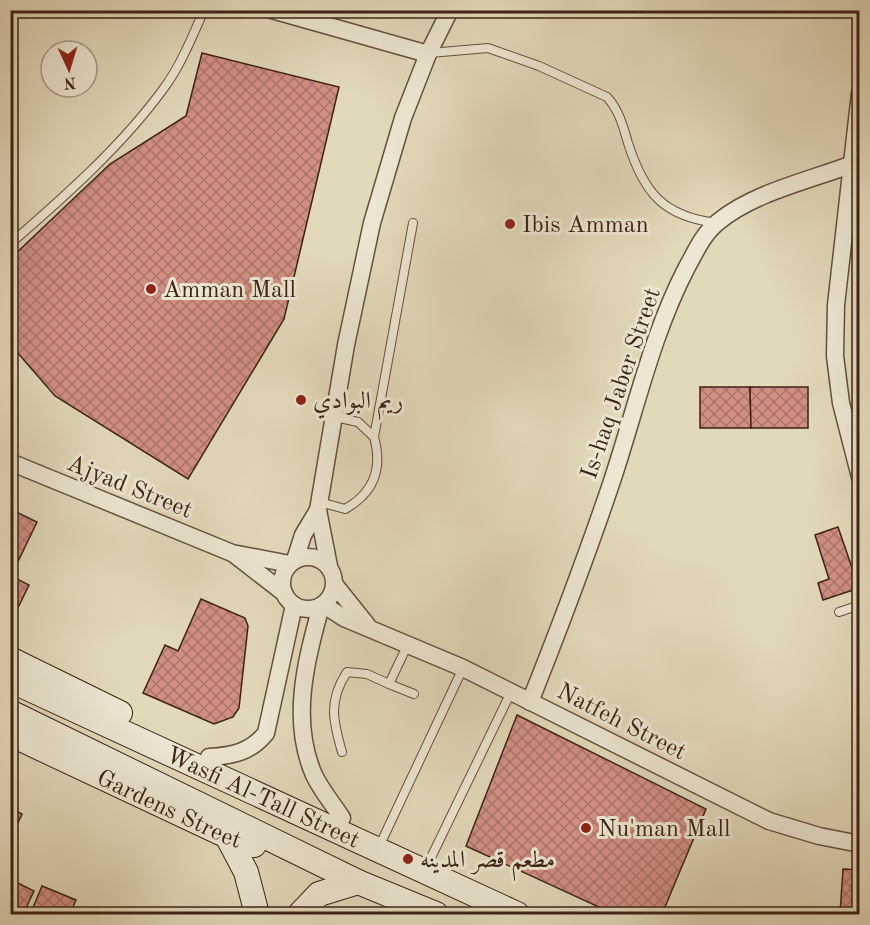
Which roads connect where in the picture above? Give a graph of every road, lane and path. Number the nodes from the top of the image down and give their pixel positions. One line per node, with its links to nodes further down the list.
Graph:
1 (204, 10): 9 (lane)
2 (272, 10): 4 (street)
3 (450, 10): 4 (street)
4 (428, 54): 8 (lane); 10 (street)
5 (860, 93): 6 (street)
6 (850, 165): 8 (street, Is-haq Jaber Street); 13 (street)
7 (413, 223): 11 (lane)
8 (717, 223): 31 (street, Is-haq Jaber Street)
9 (10, 244)
10 (335, 417): 11 (lane); 14 (street)
11 (374, 437): 14 (lane)
12 (10, 462): 15 (street, Ajyad Street)
13 (860, 477)
14 (319, 506): 16 (street); 17 (street)
15 (232, 553): 16 (street, Ajyad Street); 19 (street, Ajyad Street)
16 (292, 562): 17 (street); 19 (street)
17 (329, 566): 18 (street)
18 (335, 585): 20 (street); 23 (street, Natfeh Street)
19 (289, 599): 20 (street); 35 (street)
20 (322, 605): 23 (street, Natfeh Street); 36 (street)
21 (860, 605): 22 (lane)
22 (839, 612)
23 (368, 626): 24 (street, Natfeh Street)
24 (408, 644): 26 (street, Natfeh Street); 28 (lane)
25 (10, 659): 35 (main road)
26 (463, 668): 29 (street, Natfeh Street); 39 (lane)
27 (10, 680): 39 (main road, Wasfi Al-Tall Street)
28 (389, 684): 30 (lane); 34 (lane)
29 (511, 692): 31 (street, Natfeh Street); 41 (lane)
30 (414, 694)
31 (530, 702): 38 (street, Natfeh Street)
32 (10, 711): 40 (main road, Wasfi Al-Tall Street)
33 (10, 734): 37 (main road, Gardens Street)
34 (342, 752)
35 (209, 757): 36 (main road)
36 (342, 818): 39 (main road)
37 (227, 836): 40 (main road, Gardens Street); 43 (main road)
38 (860, 844)
39 (375, 848): 41 (main road, Wasfi Al-Tall Street)
40 (333, 869): 42 (main road, Wasfi Al-Tall Street)
41 (424, 872): 46 (main road, Wasfi Al-Tall Street)
42 (358, 882): 44 (main road); 45 (main road, Wasfi Al-Tall Street)
43 (257, 915)
44 (300, 915)
45 (436, 915)
46 (517, 915)

